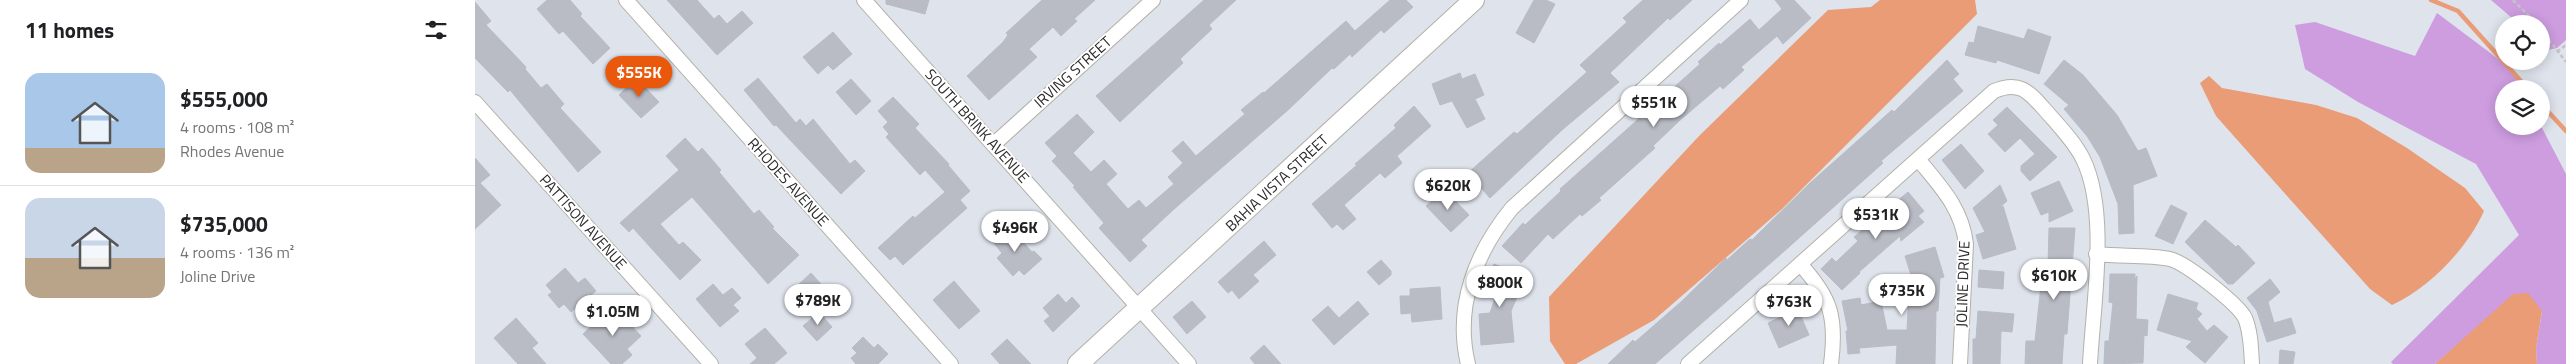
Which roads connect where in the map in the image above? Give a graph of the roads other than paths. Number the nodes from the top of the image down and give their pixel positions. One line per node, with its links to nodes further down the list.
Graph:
1 (626, 0): 13 (street, RHODES AVENUE)
2 (864, 0): 7 (street, SOUTH BRINK AVENUE)
3 (1153, 0): 7 (street, IRVING STREET)
4 (1741, 0): 16 (street)
5 (1468, 2): 11 (street, BAHIA VISTA STREET)
6 (475, 102): 12 (street, PATTISON AVENUE)
7 (993, 145): 11 (street, SOUTH BRINK AVENUE)
8 (1918, 159): 9 (street); 10 (street); 19 (street, JOLINE DRIVE)
9 (2096, 254): 20 (street); 21 (street)
10 (1799, 264): 17 (street); 18 (street)
11 (1139, 308): 14 (street, BAHIA VISTA STREET); 15 (street, SOUTH BRINK AVENUE)
12 (711, 364)
13 (951, 364)
14 (1078, 364)
15 (1189, 364)
16 (1468, 364)
17 (1688, 364)
18 (1831, 364)
19 (1960, 364)
20 (2090, 364)
21 (2253, 364)

